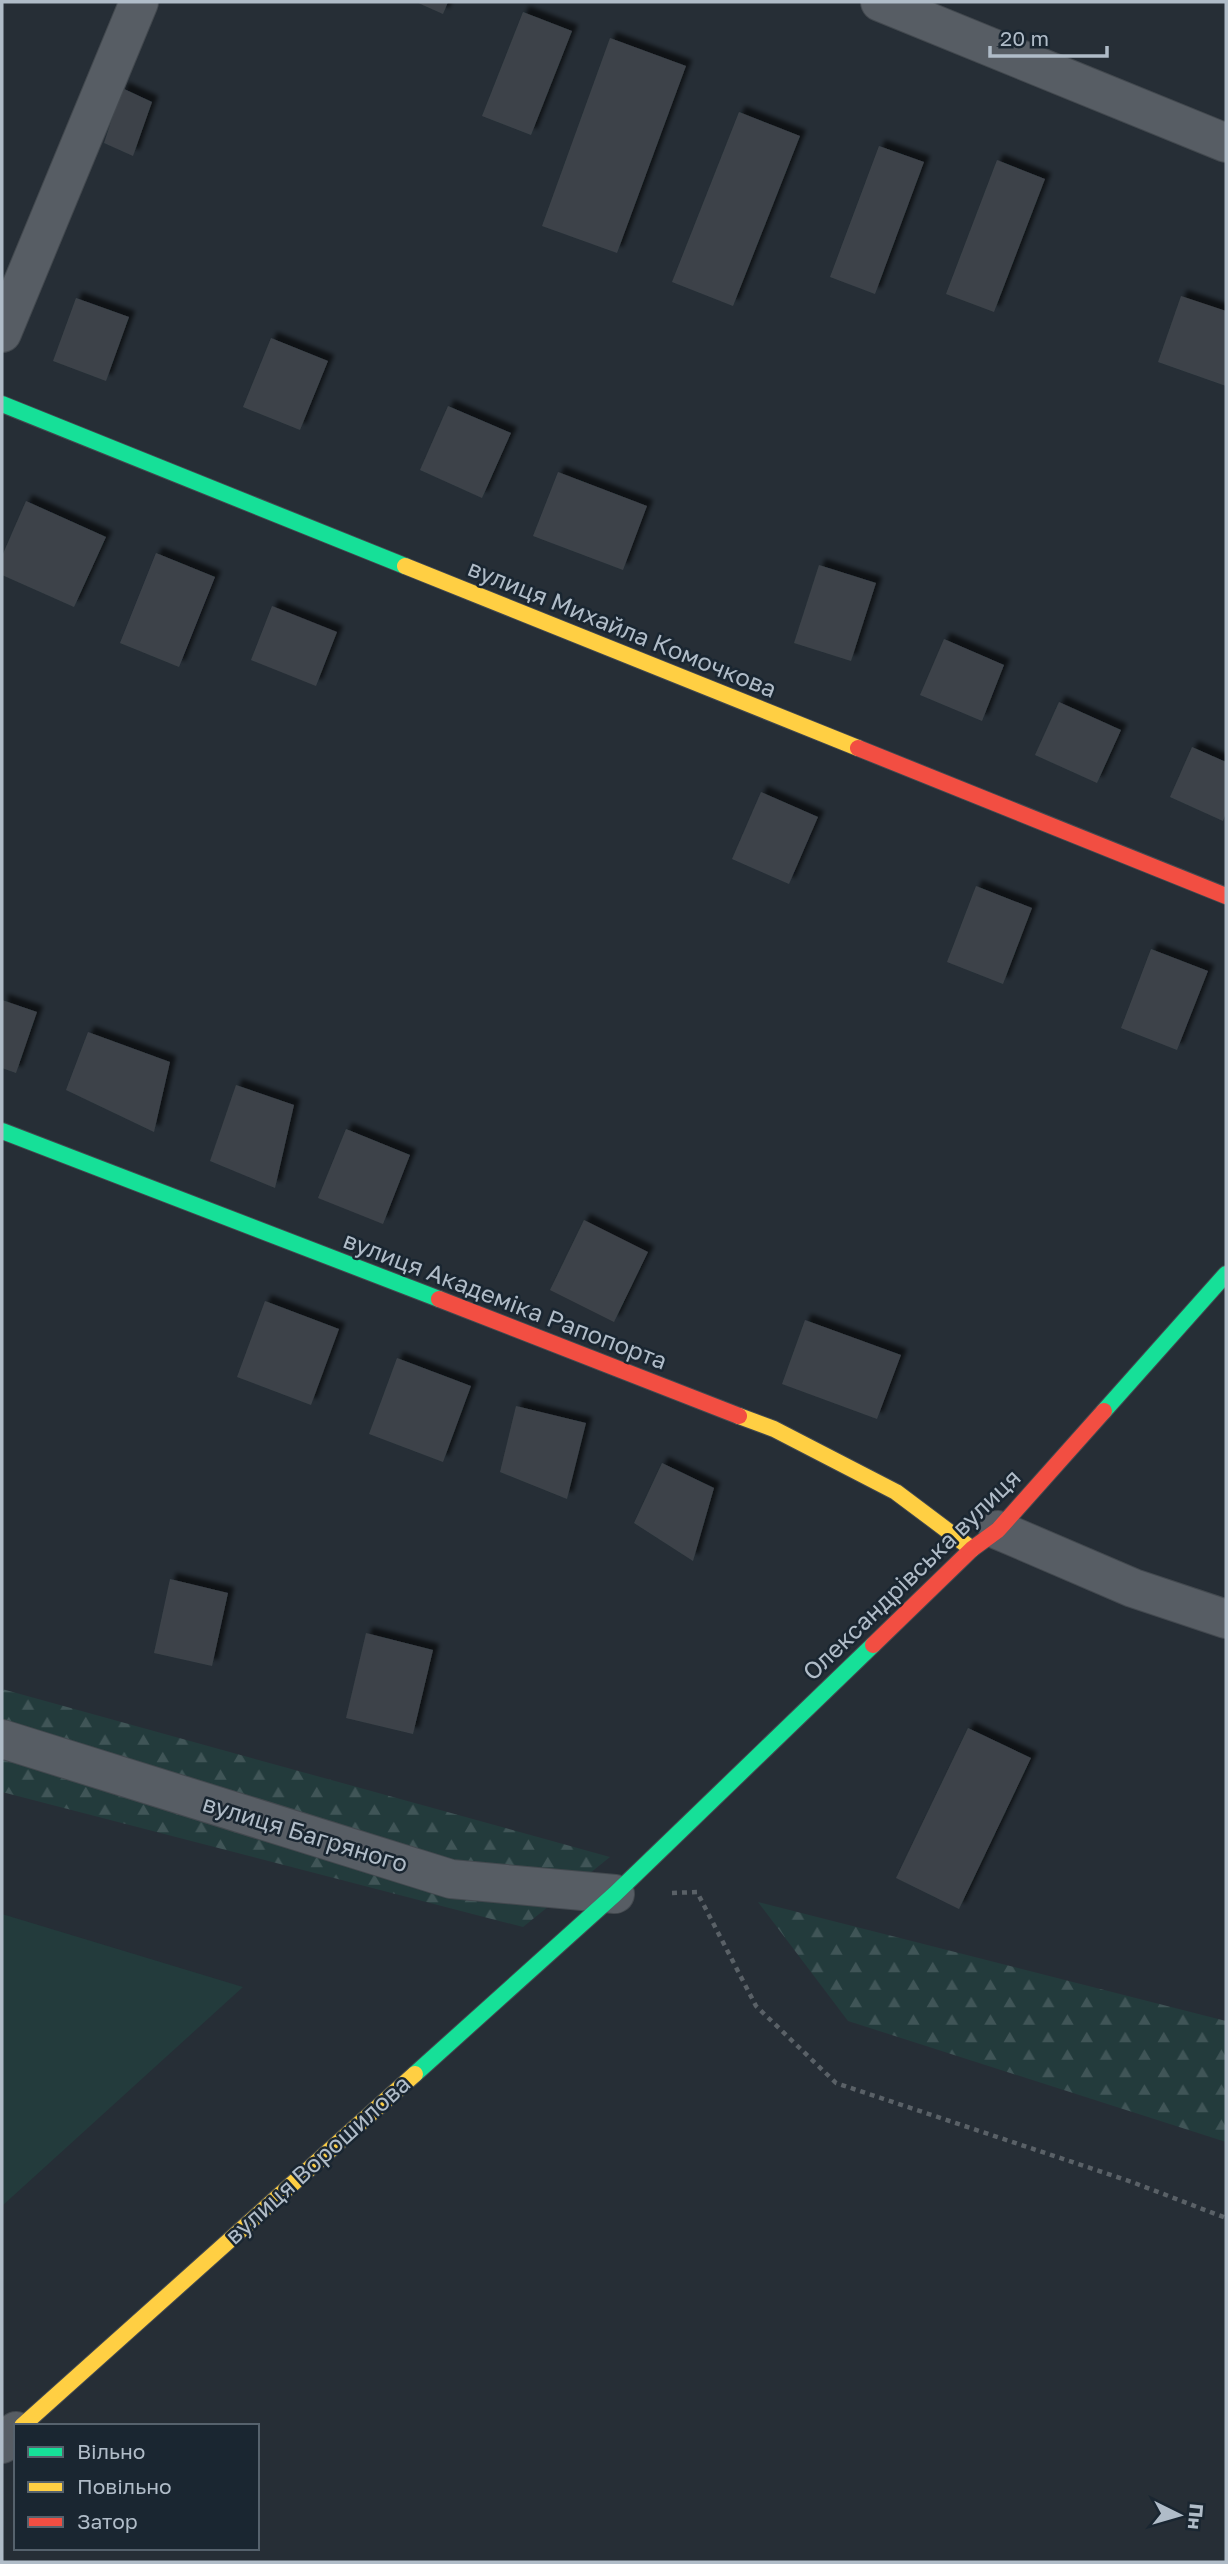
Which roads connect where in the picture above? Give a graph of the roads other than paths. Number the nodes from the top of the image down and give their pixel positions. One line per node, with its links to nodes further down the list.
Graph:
1 (139, 2): 4 (street)
2 (880, 2): 3 (street)
3 (1226, 143)
4 (2, 333)
5 (2, 404): 6 (street, вулиця Михайла Комочкова)
6 (1226, 896)
7 (2, 1131): 9 (street, вулиця Академіка Рапопорта)
8 (1226, 1274): 9 (street, Олександрівська вулиця)
9 (985, 1540): 10 (street); 12 (street, Олександрівська вулиця)
10 (1226, 1619)
11 (2, 1739): 12 (street, вулиця Багряного)
12 (615, 1894): 13 (street, вулиця Ворошилова)
13 (24, 2424)

